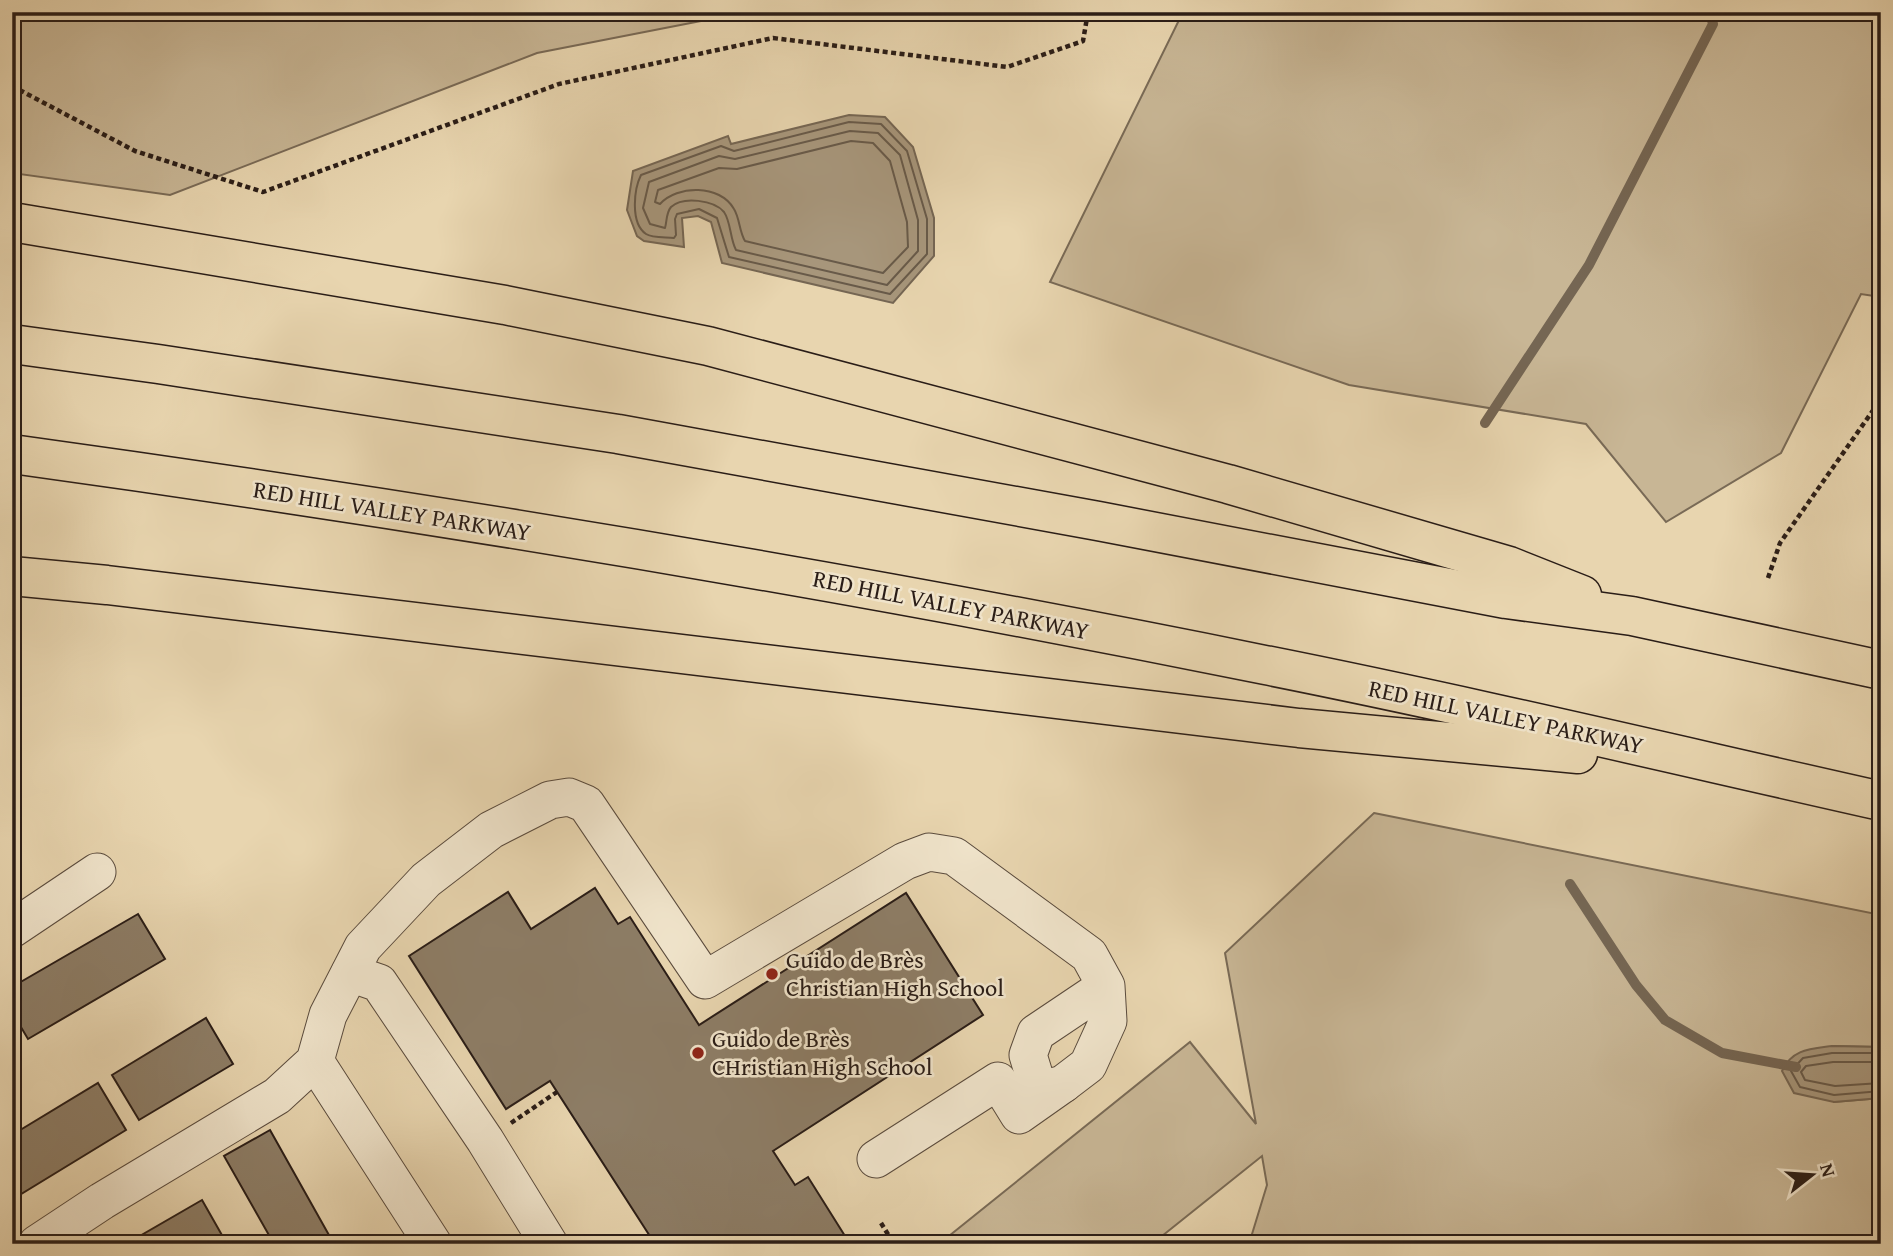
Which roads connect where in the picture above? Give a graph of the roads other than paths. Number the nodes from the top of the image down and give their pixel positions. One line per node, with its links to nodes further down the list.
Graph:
1 (12, 222): 5 (highway)
2 (12, 344): 5 (highway)
3 (12, 454): 7 (highway, RED HILL VALLEY PARKWAY)
4 (12, 576): 7 (highway)
5 (1632, 616): 6 (highway)
6 (1881, 670)
7 (1742, 769): 8 (highway, RED HILL VALLEY PARKWAY)
8 (1881, 801)
9 (97, 872): 10 (street)
10 (12, 929)
11 (350, 973): 12 (street); 13 (street); 18 (street)
12 (1106, 986): 14 (street); 14 (street)
13 (315, 1061): 16 (street); 17 (street)
14 (1063, 1084): 15 (street)
15 (876, 1159)
16 (37, 1244)
17 (433, 1244)
18 (549, 1244)

